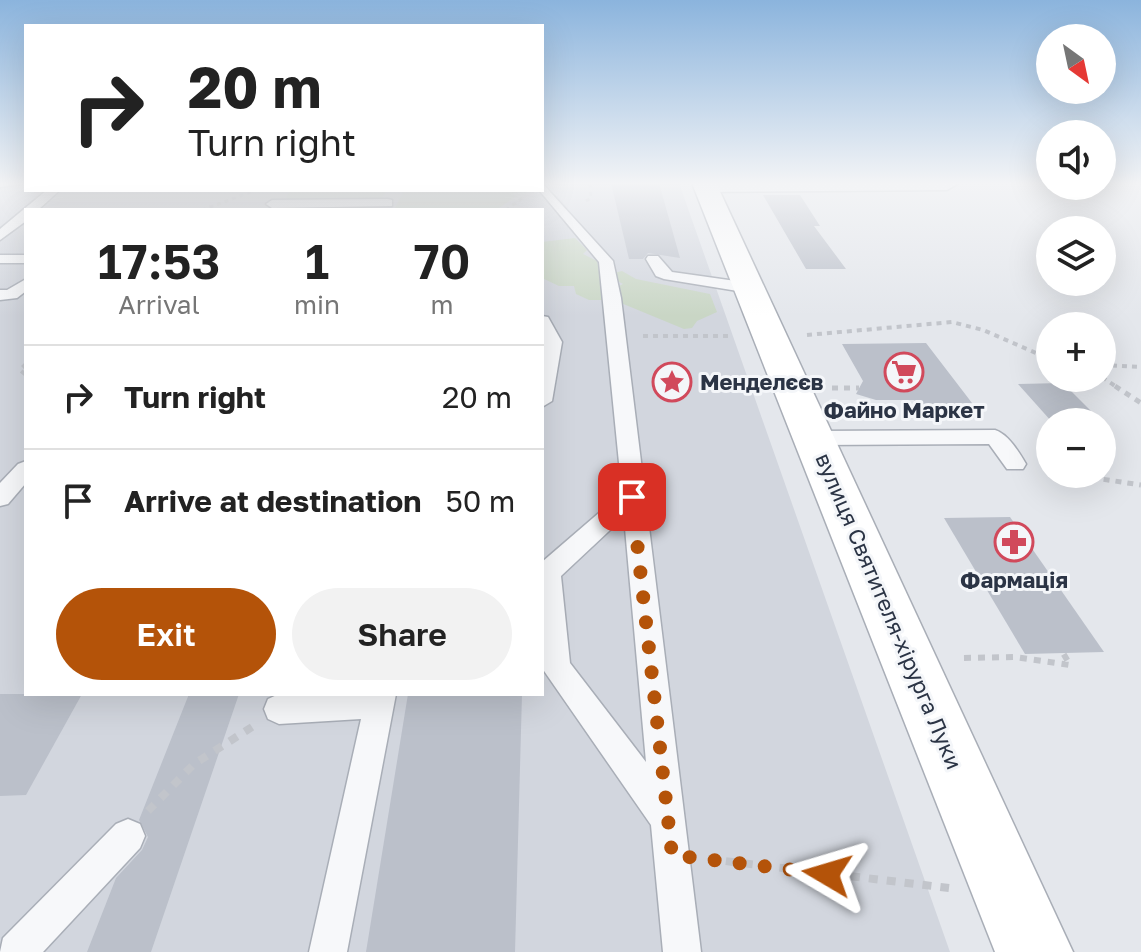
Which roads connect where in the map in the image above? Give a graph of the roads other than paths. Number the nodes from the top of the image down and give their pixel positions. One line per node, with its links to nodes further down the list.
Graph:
1 (577, 227): 12 (lane)
2 (724, 227): 6 (street, вулиця Святителя-хірурга Луки)
3 (0, 259): 4 (lane)
4 (24, 259)
5 (653, 259): 6 (lane)
6 (750, 288): 9 (street, вулиця Святителя-хірурга Луки)
7 (544, 325): 8 (lane)
8 (544, 390)
9 (816, 438): 10 (lane); 21 (street, вулиця Святителя-хірурга Луки)
10 (1015, 464)
11 (24, 471): 13 (lane)
12 (632, 497): 16 (lane); 16 (lane)
13 (0, 498)
14 (380, 699): 15 (lane); 19 (lane)
15 (286, 702)
16 (668, 819): 20 (lane)
17 (128, 836): 18 (lane)
18 (17, 952)
19 (328, 952)
20 (682, 952)
21 (1034, 952)

